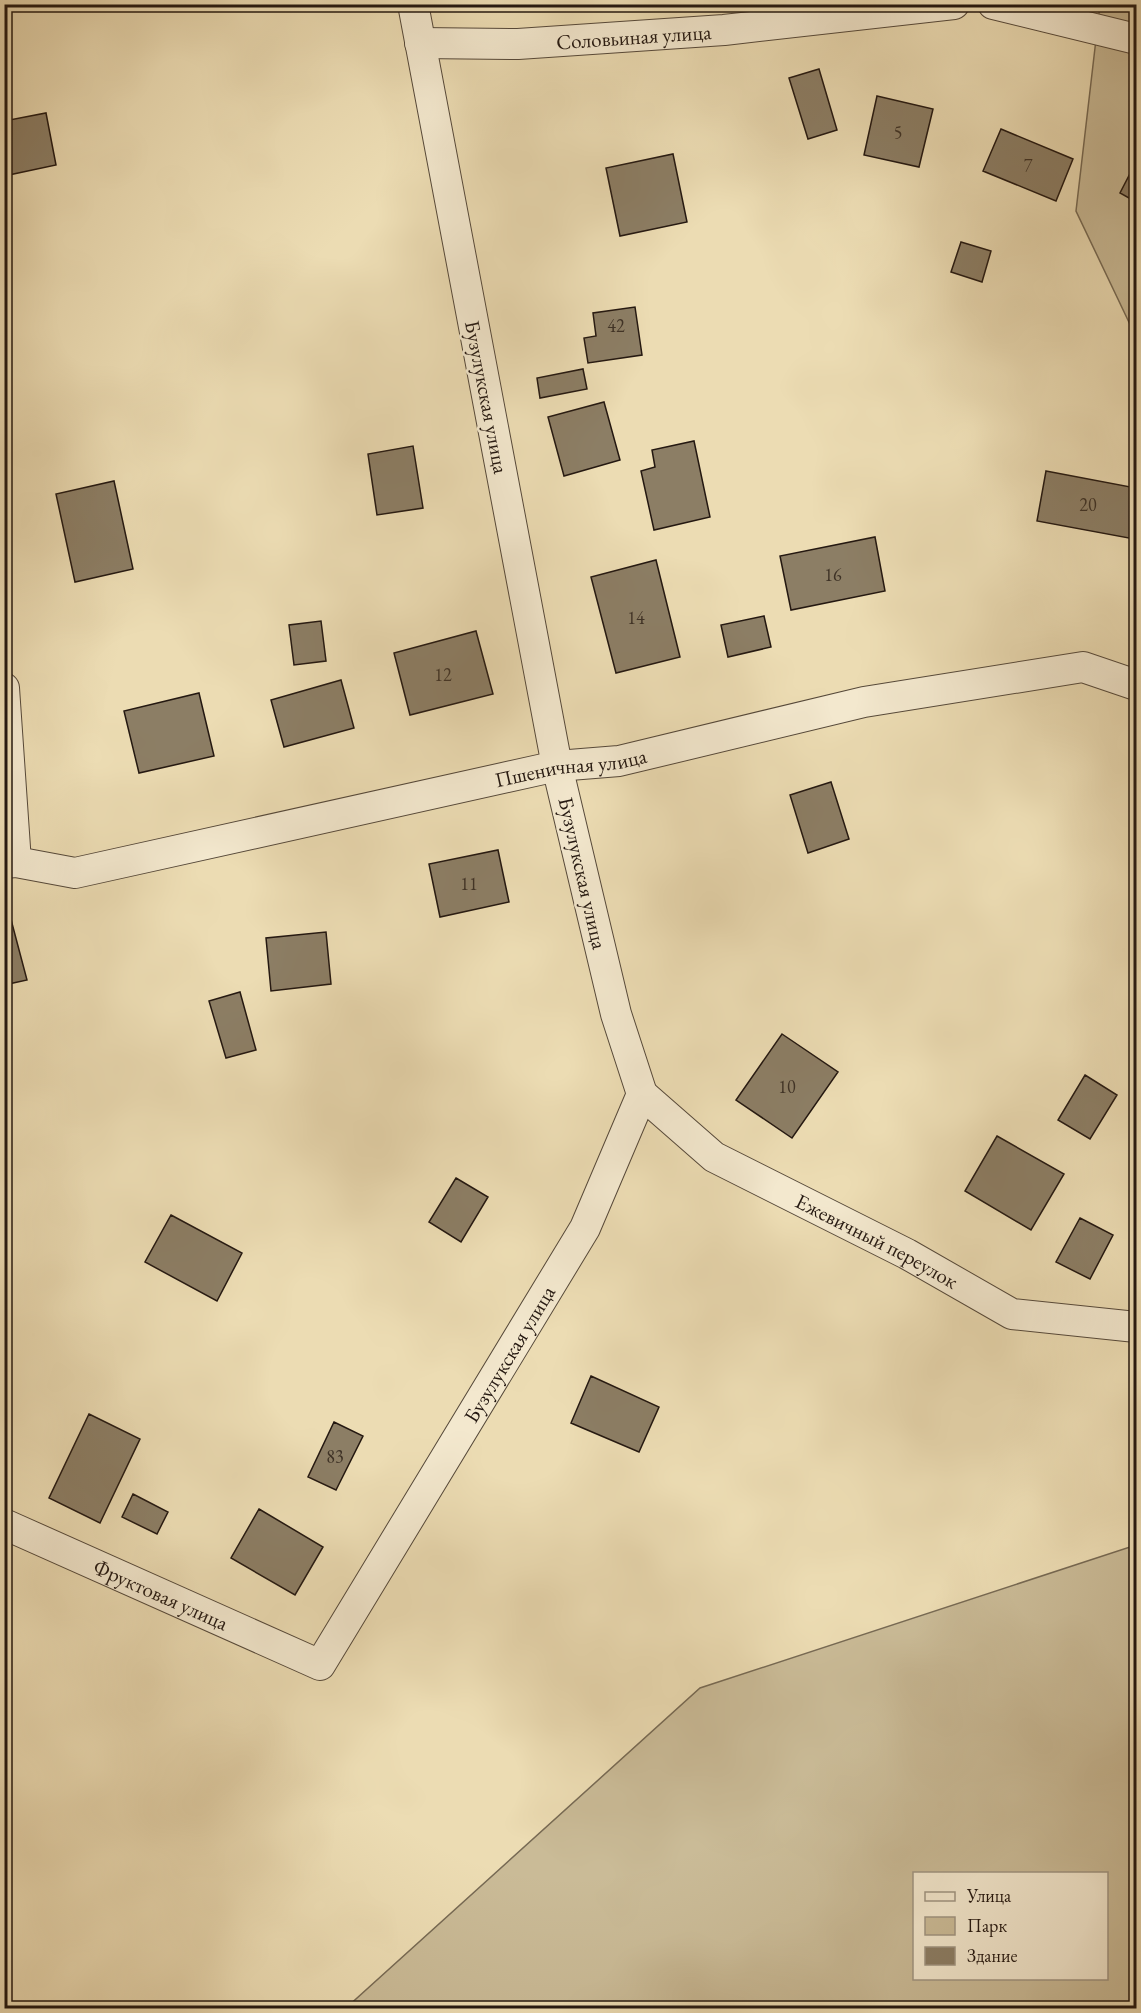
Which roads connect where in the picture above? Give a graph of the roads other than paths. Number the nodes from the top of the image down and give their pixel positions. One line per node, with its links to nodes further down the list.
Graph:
1 (413, 4): 5 (street, Бузулукская улица)
2 (954, 4): 5 (street, Соловьиная улица)
3 (993, 4): 4 (street)
4 (1137, 39)
5 (420, 44): 8 (street, Бузулукская улица)
6 (1137, 685): 8 (street, Пшеничная улица)
7 (4, 688): 9 (street)
8 (557, 766): 9 (street, Пшеничная улица); 10 (street, Бузулукская улица)
9 (10, 862)
10 (642, 1094): 11 (street, Ежевичный переулок); 13 (street, Бузулукская улица)
11 (1137, 1327)
12 (4, 1524): 13 (street, Фруктовая улица)
13 (320, 1665)

